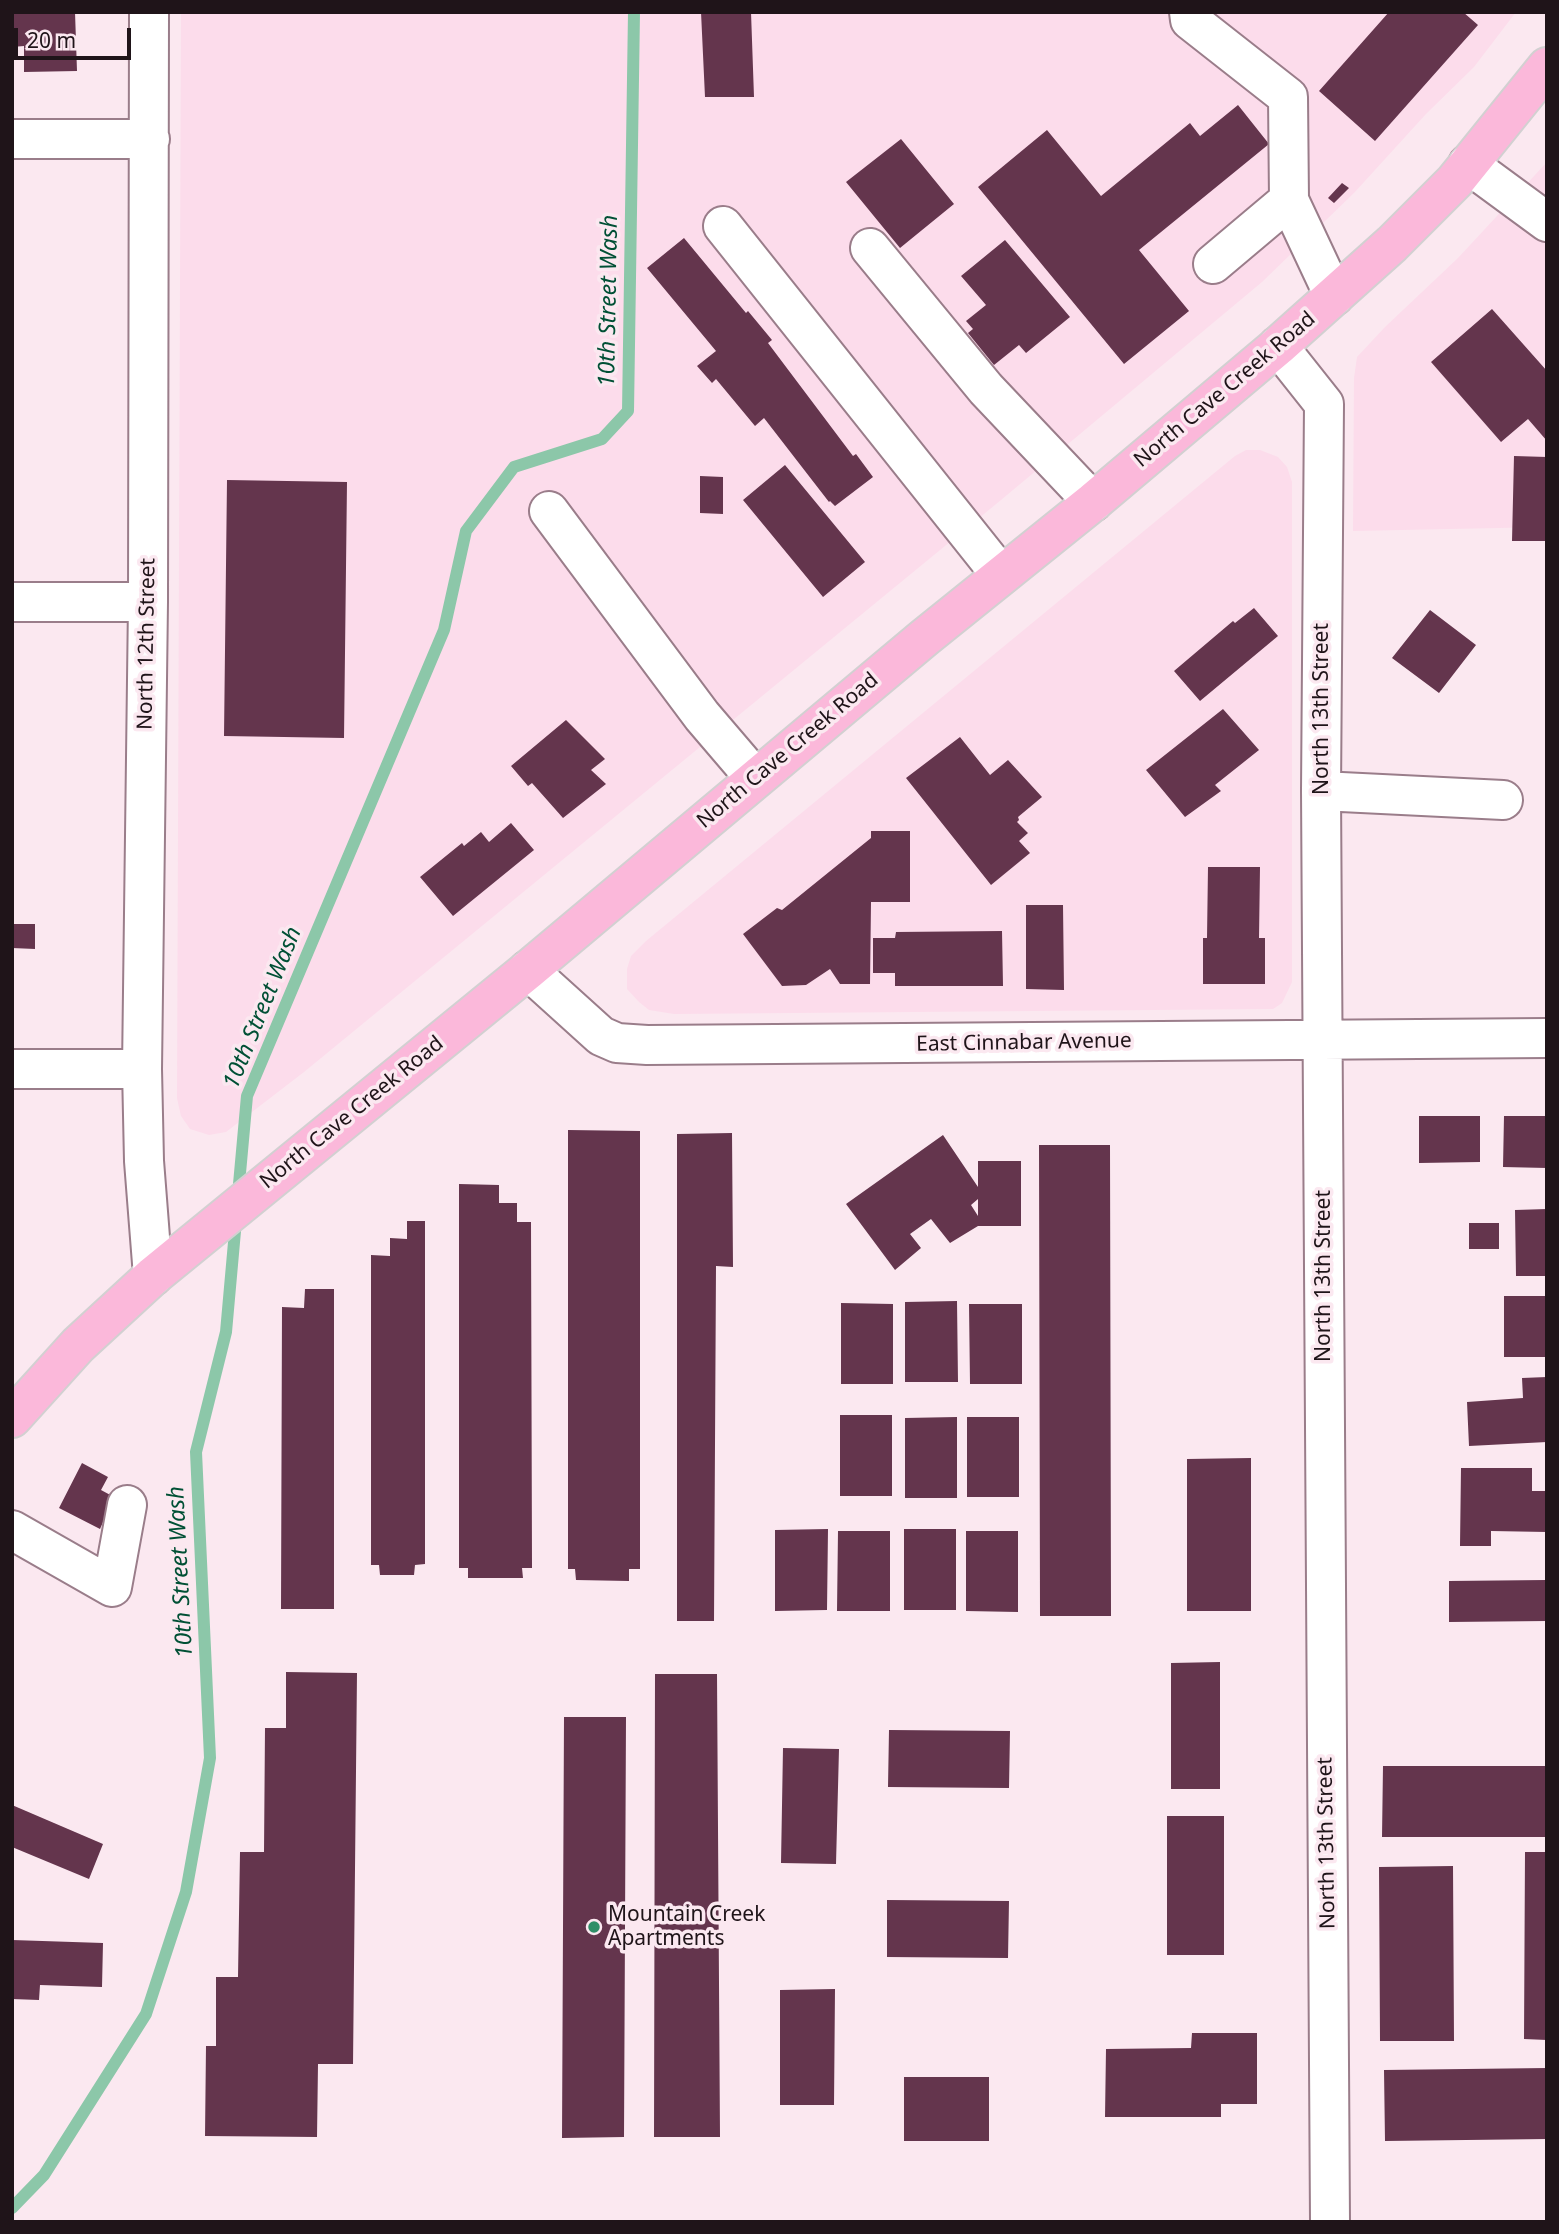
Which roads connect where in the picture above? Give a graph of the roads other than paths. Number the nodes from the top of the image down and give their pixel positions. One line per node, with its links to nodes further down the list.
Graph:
1 (149, 12): 5 (street, North 12th Street)
2 (1189, 12): 7 (street)
3 (1547, 67): 6 (main road, North Cave Creek Road)
4 (12, 139): 5 (street)
5 (150, 139): 18 (street, North 12th Street)
6 (1468, 164): 8 (street); 12 (main road, North Cave Creek Road)
7 (1289, 200): 11 (street); 12 (street)
8 (1547, 222)
9 (723, 226): 16 (street)
10 (870, 248): 14 (street)
11 (1213, 264)
12 (1334, 296): 13 (main road, North Cave Creek Road)
13 (1278, 346): 14 (main road, North Cave Creek Road); 20 (street, North 13th Street)
14 (1093, 502): 16 (main road, North Cave Creek Road)
15 (550, 512): 19 (street)
16 (1001, 575): 19 (main road, North Cave Creek Road)
17 (12, 602): 18 (street)
18 (148, 602): 26 (street, North 12th Street)
19 (755, 778): 22 (main road, North Cave Creek Road)
20 (1321, 791): 21 (street); 24 (street, North 13th Street)
21 (1503, 800)
22 (528, 970): 24 (street, East Cinnabar Avenue); 27 (main road, North Cave Creek Road)
23 (1547, 1038): 24 (street, East Cinnabar Avenue)
24 (1323, 1040): 31 (street, North 13th Street)
25 (12, 1069): 26 (street)
26 (142, 1069): 27 (street, North 12th Street)
27 (153, 1276): 28 (main road, North Cave Creek Road)
28 (13, 1417)
29 (127, 1506): 30 (street)
30 (12, 1530)
31 (1330, 2222)

